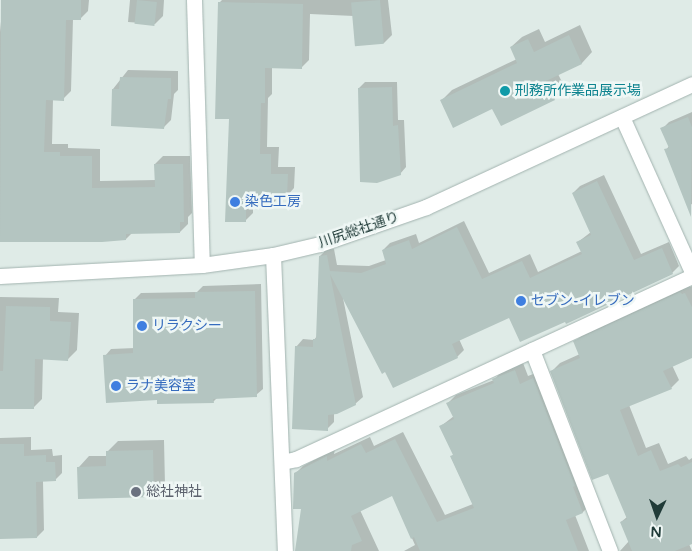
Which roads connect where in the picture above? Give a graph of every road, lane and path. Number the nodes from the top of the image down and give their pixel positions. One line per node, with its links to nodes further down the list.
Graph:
1 (194, 0): 5 (street)
2 (692, 84): 3 (street, 川尻総社通り)
3 (622, 117): 4 (street, 川尻総社通り); 6 (street)
4 (273, 255): 5 (street, 川尻総社通り); 10 (street)
5 (202, 265): 7 (street, 川尻総社通り)
6 (692, 272)
7 (0, 276)
8 (692, 276): 9 (street)
9 (532, 350): 10 (street); 12 (street)
10 (282, 462): 11 (street)
11 (285, 551)
12 (610, 551)

